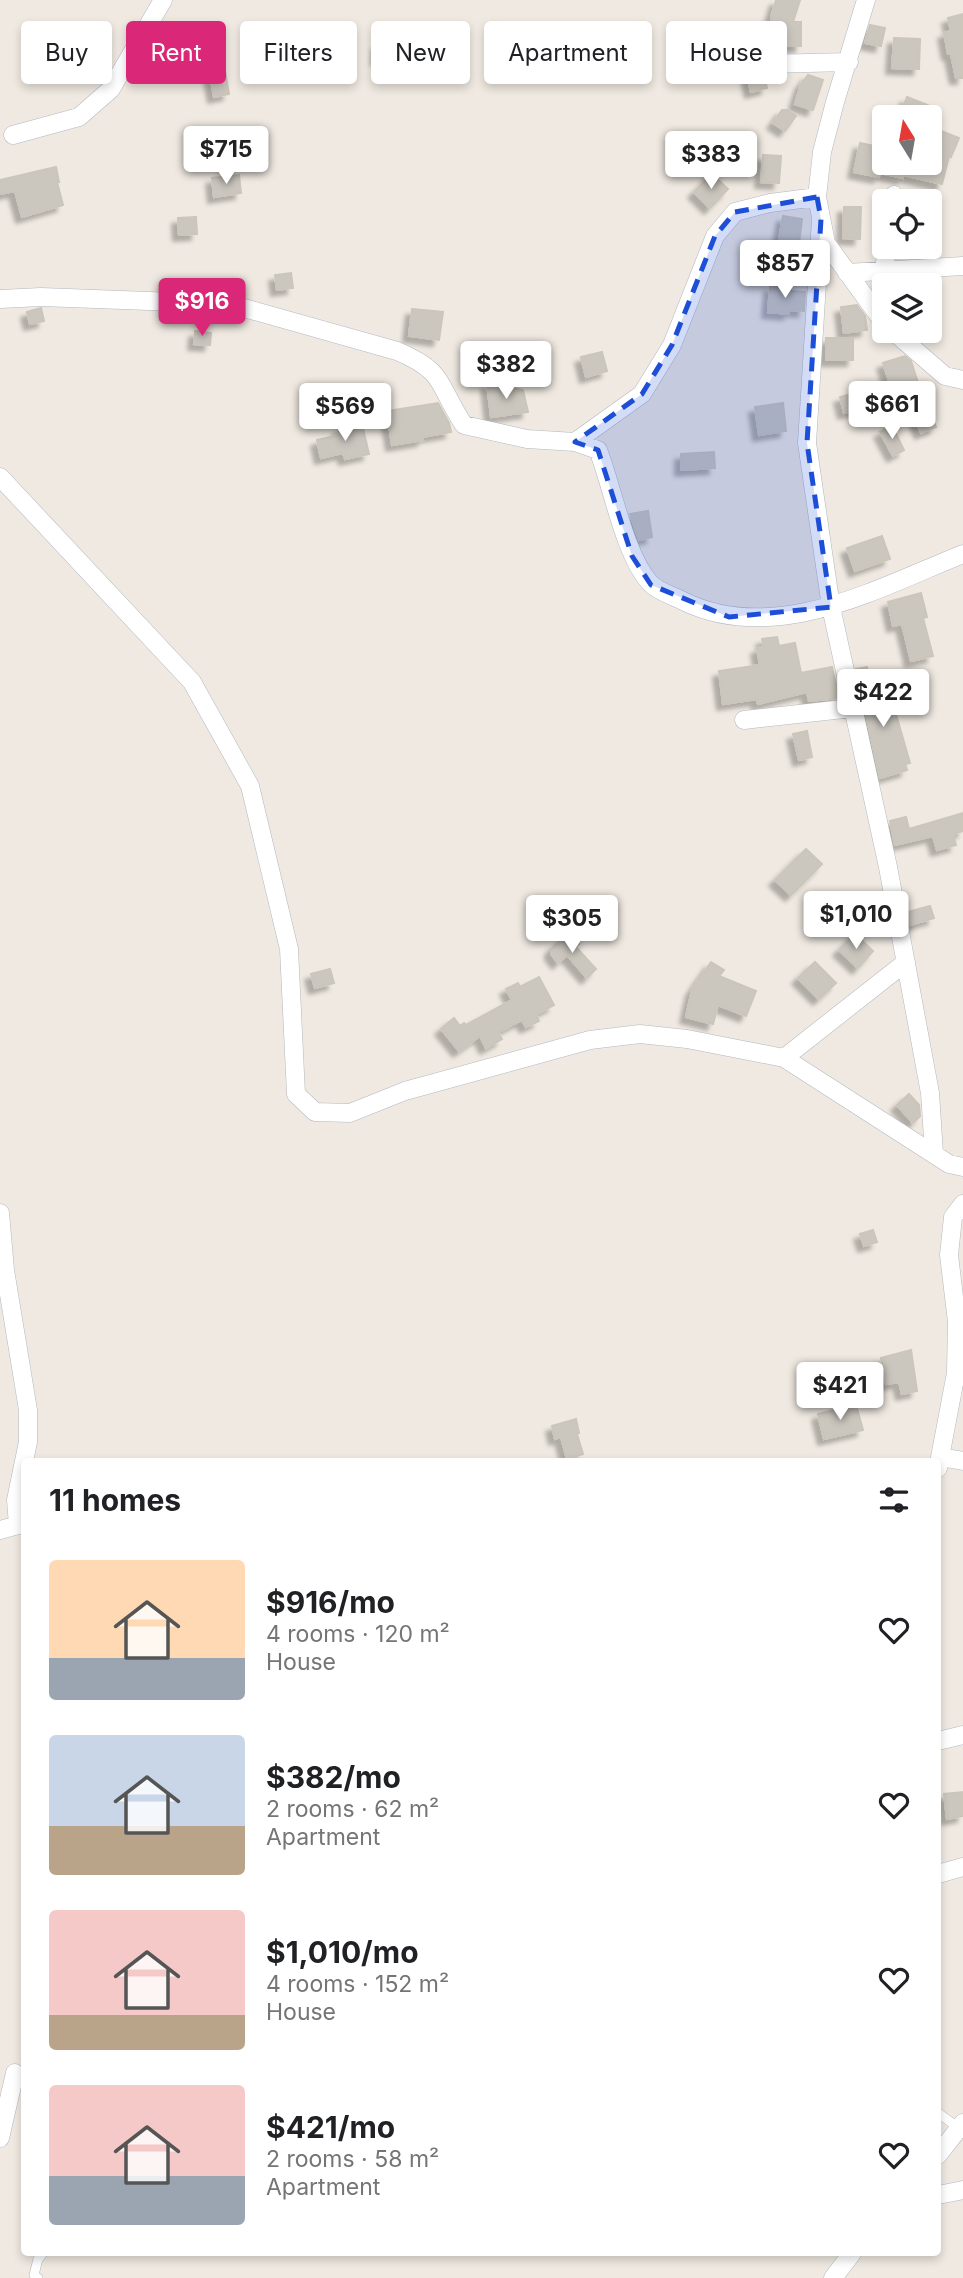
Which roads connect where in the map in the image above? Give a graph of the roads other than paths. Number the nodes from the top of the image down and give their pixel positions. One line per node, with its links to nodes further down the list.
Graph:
1 (163, 0): 5 (street)
2 (866, 0): 3 (street)
3 (849, 62): 4 (street); 6 (street)
4 (787, 64)
5 (13, 135)
6 (817, 197): 7 (street); 16 (street)
7 (821, 219): 11 (street); 19 (street)
8 (886, 259): 10 (street)
9 (963, 265): 10 (street)
10 (884, 271): 11 (street)
11 (847, 273): 13 (street)
12 (0, 299): 16 (street)
13 (872, 307)
14 (907, 343): 15 (street)
15 (963, 380)
16 (575, 442): 19 (street)
17 (0, 477): 23 (street)
18 (963, 554): 19 (street)
19 (831, 607): 20 (street)
20 (853, 708): 21 (street); 22 (street)
21 (744, 720)
22 (906, 962): 23 (street); 24 (street)
23 (784, 1058): 24 (street)
24 (934, 1153): 25 (street)
25 (963, 1167)
26 (963, 1203): 29 (street)
27 (0, 1213): 28 (street)
28 (24, 1458)
29 (940, 1458)
30 (963, 1461): 31 (street)
31 (941, 1463)
32 (21, 1474): 33 (street)
33 (21, 1525): 34 (street)
34 (0, 1530)
35 (963, 1735): 36 (street)
36 (941, 1740)
37 (963, 1867): 38 (street)
38 (941, 1873)
39 (15, 2073): 42 (street)
40 (941, 2115): 41 (lane)
41 (961, 2125): 43 (street)
42 (0, 2138)
43 (941, 2151)
44 (963, 2190): 45 (street)
45 (941, 2194)
46 (41, 2256): 48 (lane)
47 (850, 2256): 49 (street)
48 (38, 2278)
49 (833, 2278)

